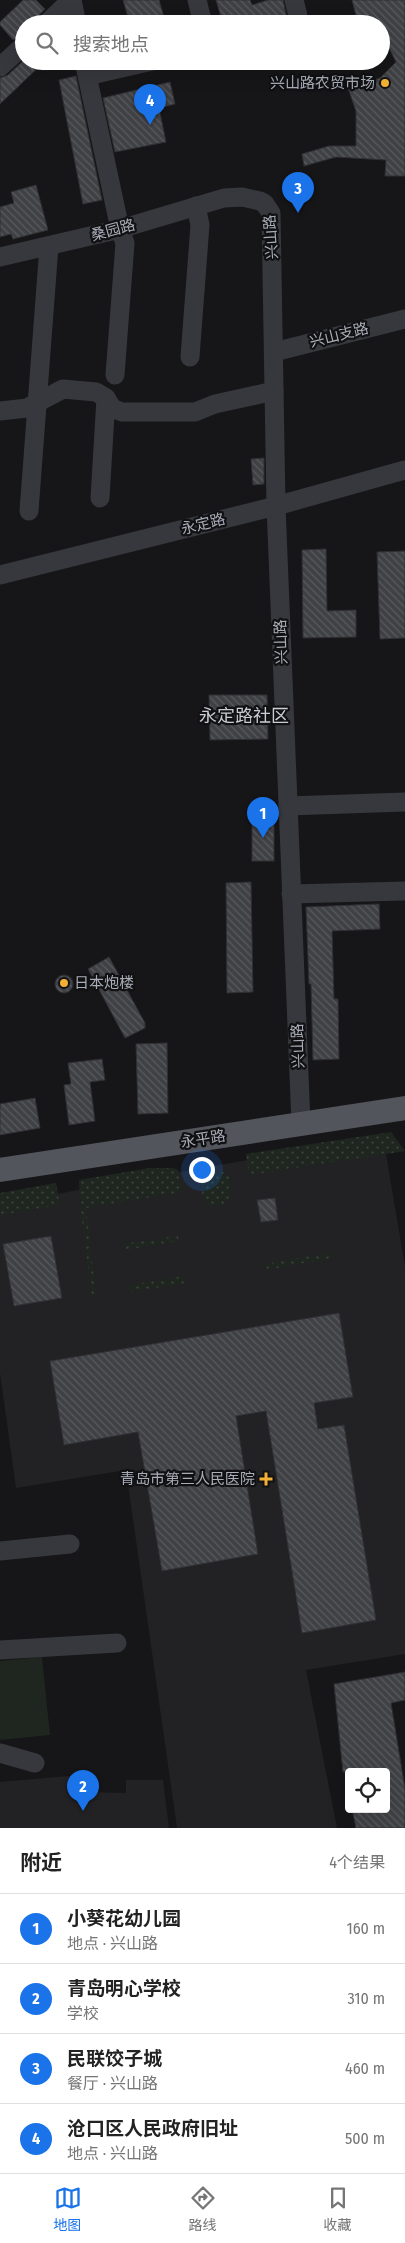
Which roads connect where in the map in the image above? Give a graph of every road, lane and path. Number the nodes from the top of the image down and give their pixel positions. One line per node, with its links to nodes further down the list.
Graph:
1 (72, 0): 4 (street); 5 (street)
2 (197, 0): 6 (street)
3 (294, 0): 7 (street)
4 (56, 15)
5 (75, 15)
6 (201, 15)
7 (298, 15)
8 (15, 54): 9 (street)
9 (0, 68)
10 (86, 70): 13 (street)
11 (224, 198): 12 (street, 桑园路); 17 (street, 兴山路)
12 (196, 206): 13 (street, 桑园路); 18 (street)
13 (120, 229): 14 (street, 桑园路); 19 (street)
14 (49, 246): 15 (street, 桑园路); 22 (street)
15 (0, 257)
16 (405, 319): 17 (street, 兴山支路)
17 (274, 352): 20 (street, 兴山路)
18 (190, 357)
19 (115, 375)
20 (274, 391): 21 (street); 26 (street, 兴山路)
21 (106, 398): 22 (street); 25 (street)
22 (37, 402): 23 (street); 27 (street)
23 (0, 411)
24 (405, 470): 26 (street, 永定路)
25 (100, 498)
26 (276, 506): 28 (street, 永定路); 30 (street, 兴山路)
27 (29, 511)
28 (0, 575)
29 (405, 802): 30 (street)
30 (288, 806): 32 (street, 兴山路)
31 (405, 891): 32 (street)
32 (291, 894): 34 (street, 兴山路)
33 (405, 1108): 34 (main road, 永平路)
34 (301, 1124): 35 (main road, 永平路)
35 (0, 1170)
36 (70, 1544): 37 (street)
37 (0, 1551)
38 (117, 1643): 39 (street)
39 (0, 1650)
40 (0, 1752): 41 (street)
41 (34, 1763)

